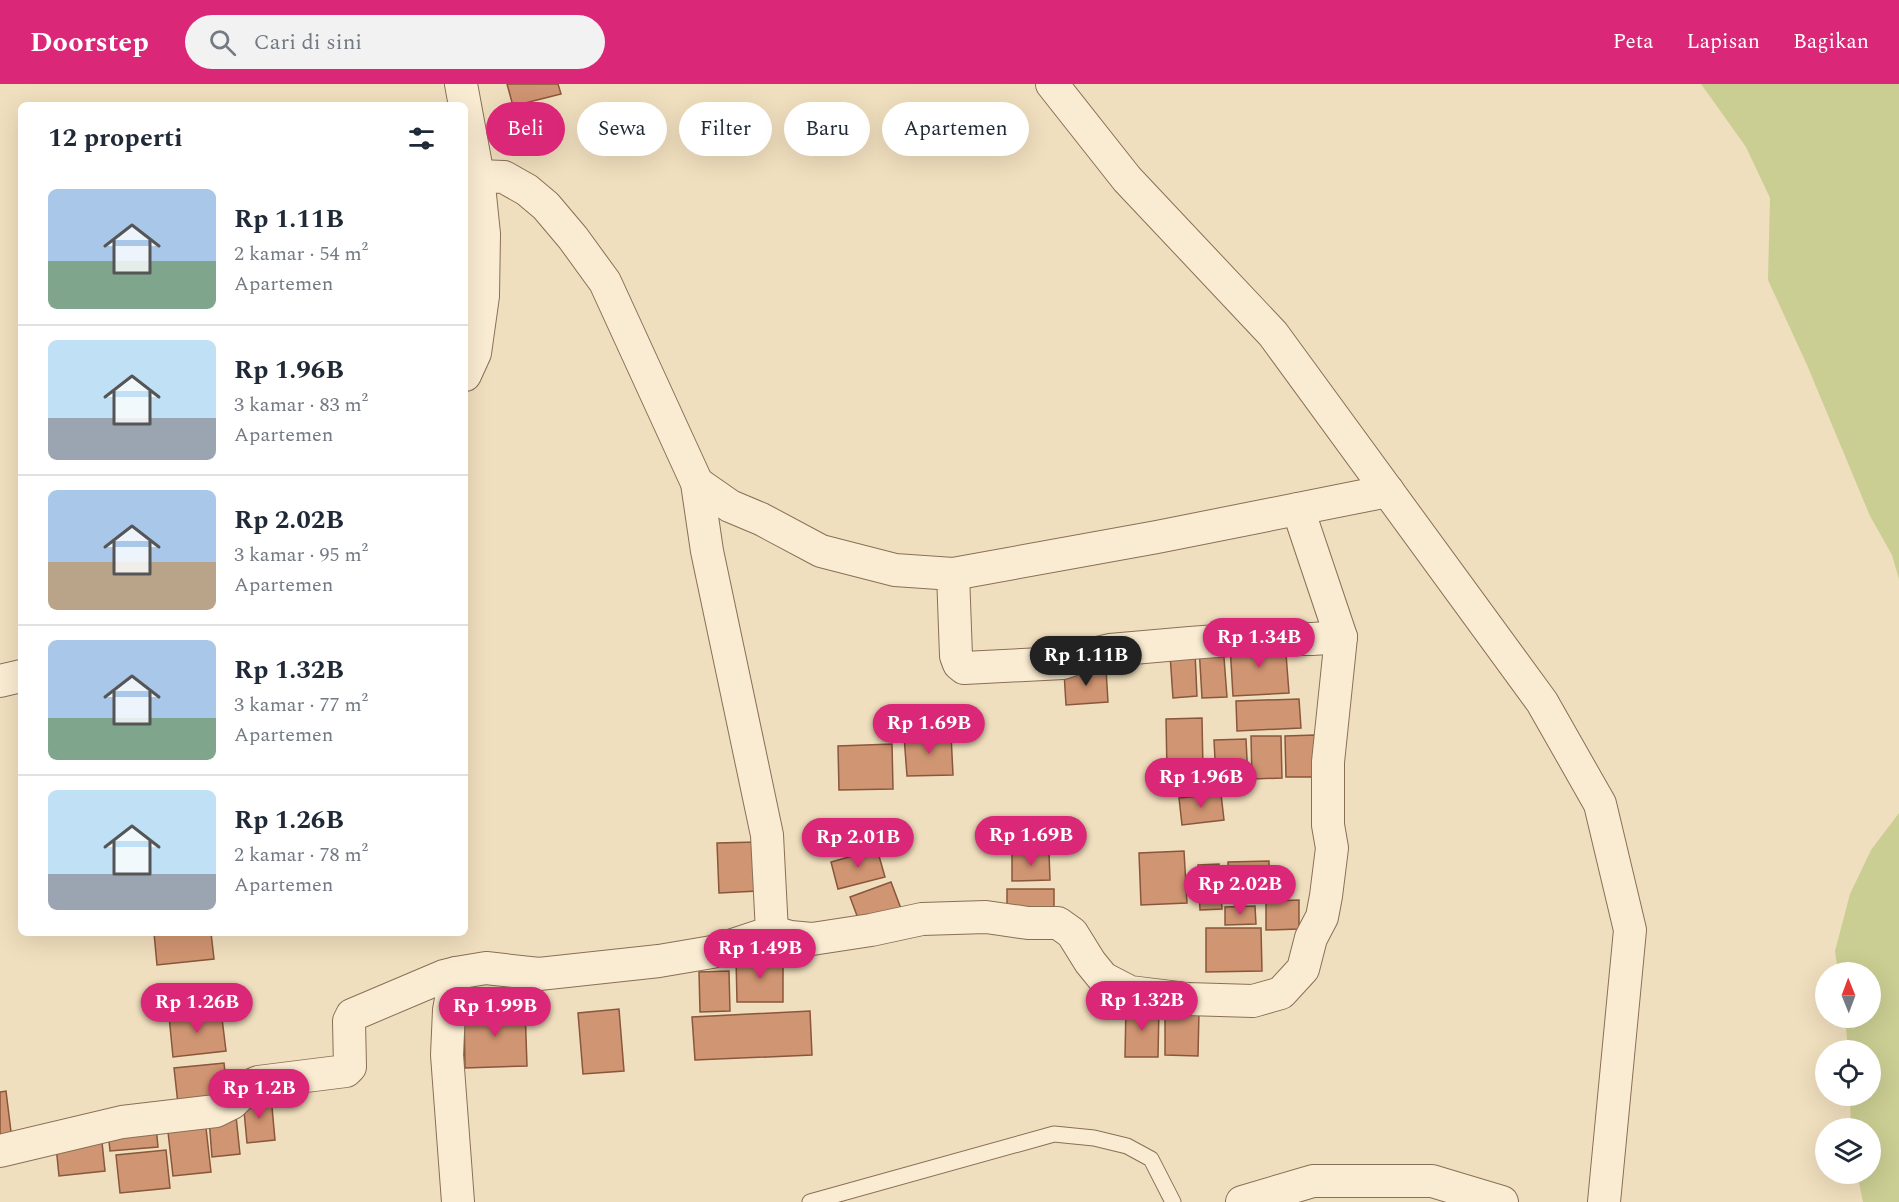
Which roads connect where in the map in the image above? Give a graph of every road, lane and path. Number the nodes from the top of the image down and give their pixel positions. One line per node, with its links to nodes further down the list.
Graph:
1 (461, 84): 3 (street)
2 (1052, 84): 8 (street)
3 (464, 102)
4 (468, 122): 5 (street)
5 (478, 176): 6 (street); 7 (street)
6 (468, 368)
7 (698, 483): 10 (street); 14 (street)
8 (1388, 491): 9 (street); 22 (street)
9 (1298, 509): 10 (street); 11 (street)
10 (953, 574): 11 (street)
11 (1341, 637): 14 (street)
12 (18, 677): 13 (street)
13 (0, 681)
14 (772, 932): 15 (street)
15 (456, 973): 16 (street); 17 (street)
16 (0, 1151)
17 (458, 1202)
18 (810, 1202): 19 (lane)
19 (1173, 1202)
20 (1242, 1202): 21 (street)
21 (1502, 1202)
22 (1604, 1202)

